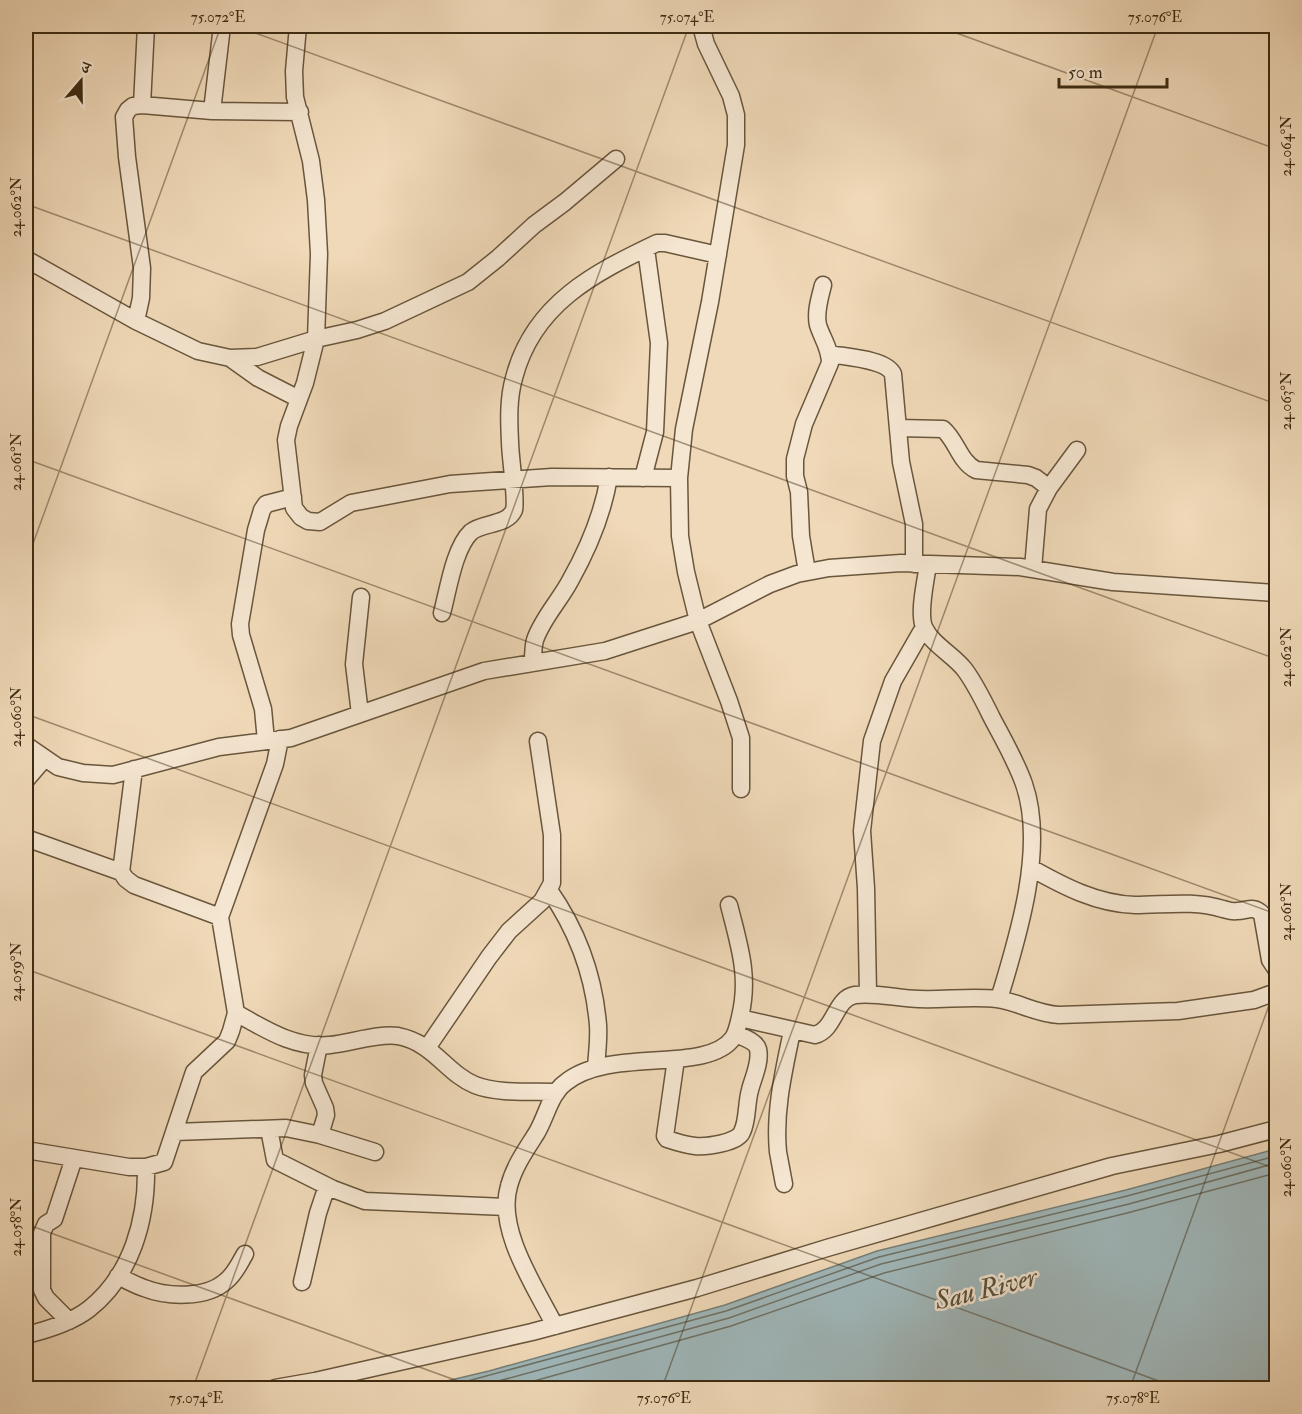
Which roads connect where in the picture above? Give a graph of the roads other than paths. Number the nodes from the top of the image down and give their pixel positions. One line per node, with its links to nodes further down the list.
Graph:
1 (146, 26): 5 (street)
2 (222, 26): 6 (street)
3 (298, 26): 7 (street)
4 (701, 26): 10 (street)
5 (142, 105): 6 (street); 13 (street)
6 (212, 111): 7 (street)
7 (300, 112): 14 (street)
8 (616, 159): 14 (street)
9 (646, 249): 10 (street); 21 (street); 23 (street)
10 (718, 255): 22 (street)
11 (26, 259): 13 (street)
12 (823, 285): 15 (street)
13 (136, 321): 16 (street)
14 (316, 339): 16 (street); 17 (street)
15 (830, 354): 18 (street); 28 (street)
16 (230, 358): 17 (street)
17 (299, 399): 25 (street)
18 (898, 428): 24 (street); 26 (street)
19 (1077, 450): 24 (street)
20 (609, 477): 21 (street); 23 (street); 34 (street)
21 (643, 478): 22 (street)
22 (679, 478): 32 (street)
23 (512, 479): 25 (street); 31 (street)
24 (1050, 488): 27 (street)
25 (293, 496): 36 (street)
26 (921, 564): 27 (street); 28 (street); 33 (street)
27 (1033, 569): 29 (street)
28 (807, 572): 32 (street)
29 (1276, 593)
30 (361, 597): 35 (street)
31 (442, 613)
32 (698, 621): 34 (street); 42 (street)
33 (924, 627): 44 (street); 51 (street)
34 (533, 663): 35 (street)
35 (360, 714): 36 (street)
36 (273, 740): 40 (street); 48 (street)
37 (538, 741): 46 (street)
38 (26, 745): 39 (street)
39 (44, 759): 40 (street); 41 (street)
40 (135, 769): 45 (street)
41 (26, 780)
42 (741, 789)
43 (26, 838): 45 (street)
44 (1031, 868): 49 (street); 52 (street)
45 (121, 872): 48 (street)
46 (549, 890): 57 (street); 59 (street)
47 (729, 905): 54 (street)
48 (220, 917): 53 (street)
49 (1276, 969)
50 (1276, 992): 52 (street)
51 (868, 994): 52 (street); 55 (street)
52 (999, 999)
53 (236, 1013): 56 (street); 63 (street)
54 (738, 1026): 55 (street); 58 (street); 58 (street)
55 (792, 1031): 69 (street)
56 (320, 1045): 57 (street); 64 (street)
57 (427, 1048): 60 (street)
58 (676, 1059): 59 (street)
59 (596, 1067): 60 (street)
60 (557, 1092): 71 (street)
61 (269, 1129): 63 (street); 64 (street); 70 (street)
62 (1276, 1130): 76 (street)
63 (174, 1132): 68 (street)
64 (320, 1135): 66 (street)
65 (26, 1150): 67 (street)
66 (375, 1152)
67 (74, 1158): 68 (street); 75 (street)
68 (146, 1167): 73 (street)
69 (784, 1184)
70 (327, 1186): 71 (street); 74 (street)
71 (506, 1207): 76 (street)
72 (245, 1254): 73 (street)
73 (118, 1275): 75 (street)
74 (302, 1282)
75 (69, 1321): 77 (street)
76 (555, 1326): 78 (street)
77 (26, 1335)
78 (274, 1389)

